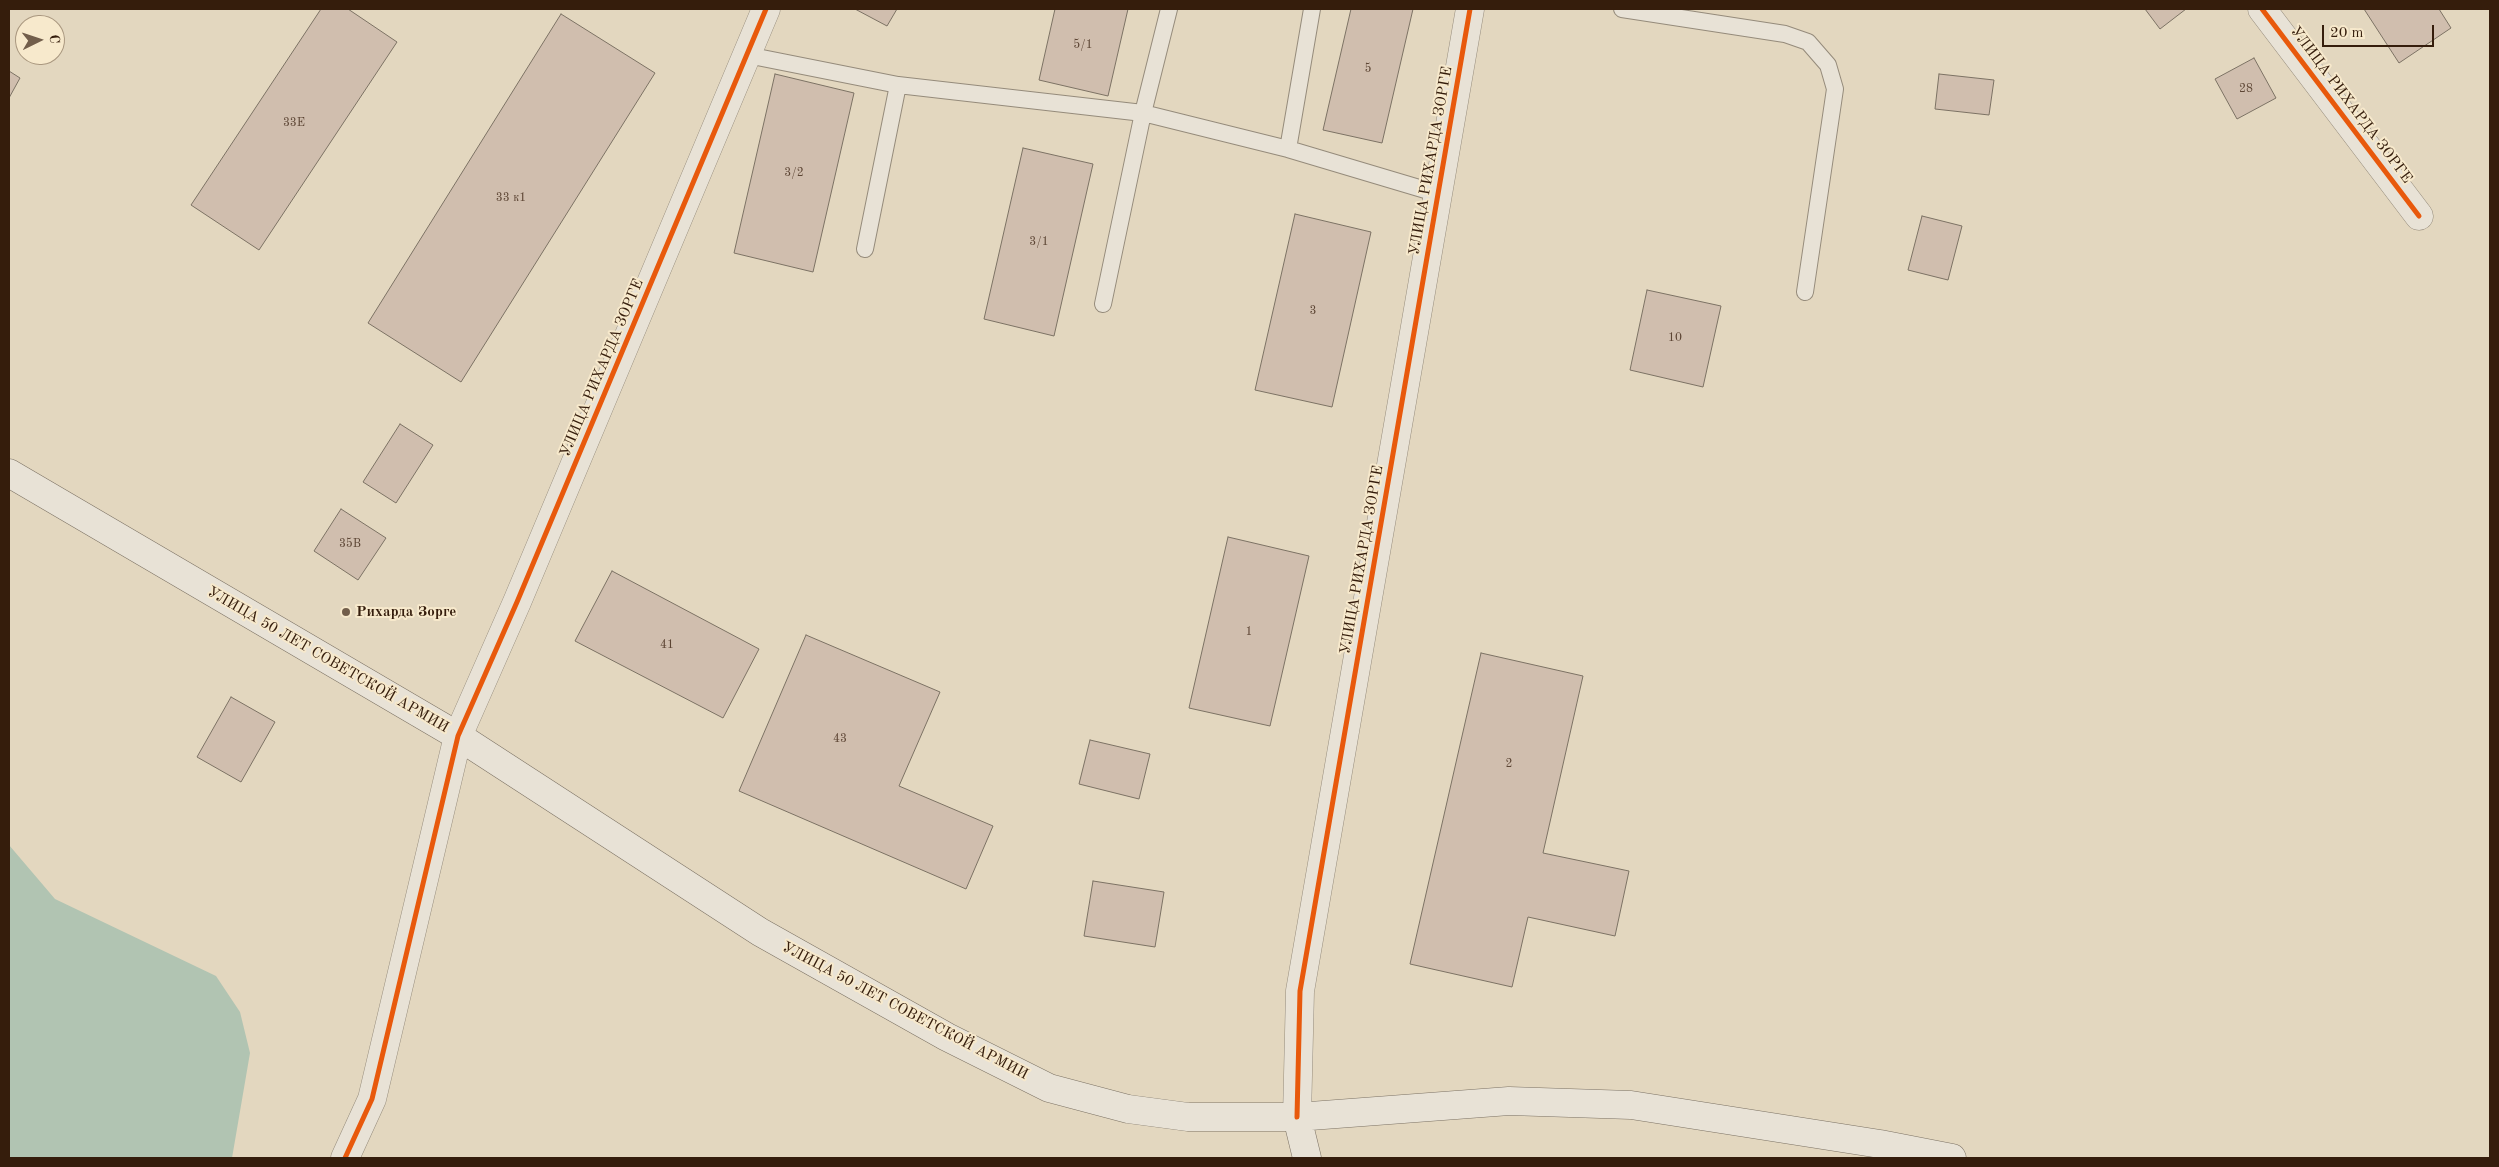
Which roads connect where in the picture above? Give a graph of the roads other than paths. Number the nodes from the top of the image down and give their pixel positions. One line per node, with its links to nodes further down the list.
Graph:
1 (766, 9): 7 (street, УЛИЦА РИХАРДА ЗОРГЕ)
2 (1169, 9): 9 (lane)
3 (1312, 9): 10 (lane)
4 (1470, 9): 11 (street, УЛИЦА РИХАРДА ЗОРГЕ)
5 (1622, 9): 14 (lane)
6 (2262, 9): 12 (street, УЛИЦА РИХАРДА ЗОРГЕ)
7 (747, 55): 8 (lane); 17 (street, УЛИЦА РИХАРДА ЗОРГЕ)
8 (898, 85): 9 (lane); 13 (lane)
9 (1143, 113): 10 (lane); 15 (lane)
10 (1288, 149): 11 (lane)
11 (1439, 194): 18 (street, УЛИЦА РИХАРДА ЗОРГЕ)
12 (2419, 216)
13 (865, 249)
14 (1805, 292)
15 (1103, 304)
16 (9, 473): 17 (street, УЛИЦА 50 ЛЕТ СОВЕТСКОЙ АРМИИ)
17 (458, 736): 18 (street, УЛИЦА 50 ЛЕТ СОВЕТСКОЙ АРМИИ); 19 (street, УЛИЦА РИХАРДА ЗОРГЕ)
18 (1297, 1117): 20 (street, УЛИЦА РИХАРДА ЗОРГЕ); 21 (street, УЛИЦА 50 ЛЕТ СОВЕТСКОЙ АРМИИ)
19 (345, 1158)
20 (1307, 1158)
21 (1952, 1158)

